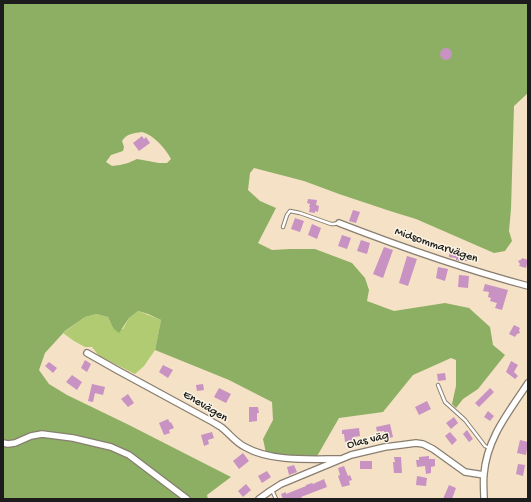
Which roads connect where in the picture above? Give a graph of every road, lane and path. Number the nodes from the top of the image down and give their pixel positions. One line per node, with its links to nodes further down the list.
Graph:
1 (339, 223): 2 (lane); 3 (street, Midsommarvägen)
2 (283, 227)
3 (528, 286)
4 (87, 353): 9 (street, Enevägen)
5 (528, 383): 8 (street)
6 (438, 385): 8 (lane)
7 (3, 443): 12 (street)
8 (489, 448): 10 (street)
9 (341, 459): 10 (street, Olas väg); 11 (street, Olas väg)
10 (484, 475): 15 (street)
11 (272, 490): 13 (street, Olas väg); 14 (lane)
12 (187, 499)
13 (259, 499)
14 (276, 499)
15 (484, 499)

